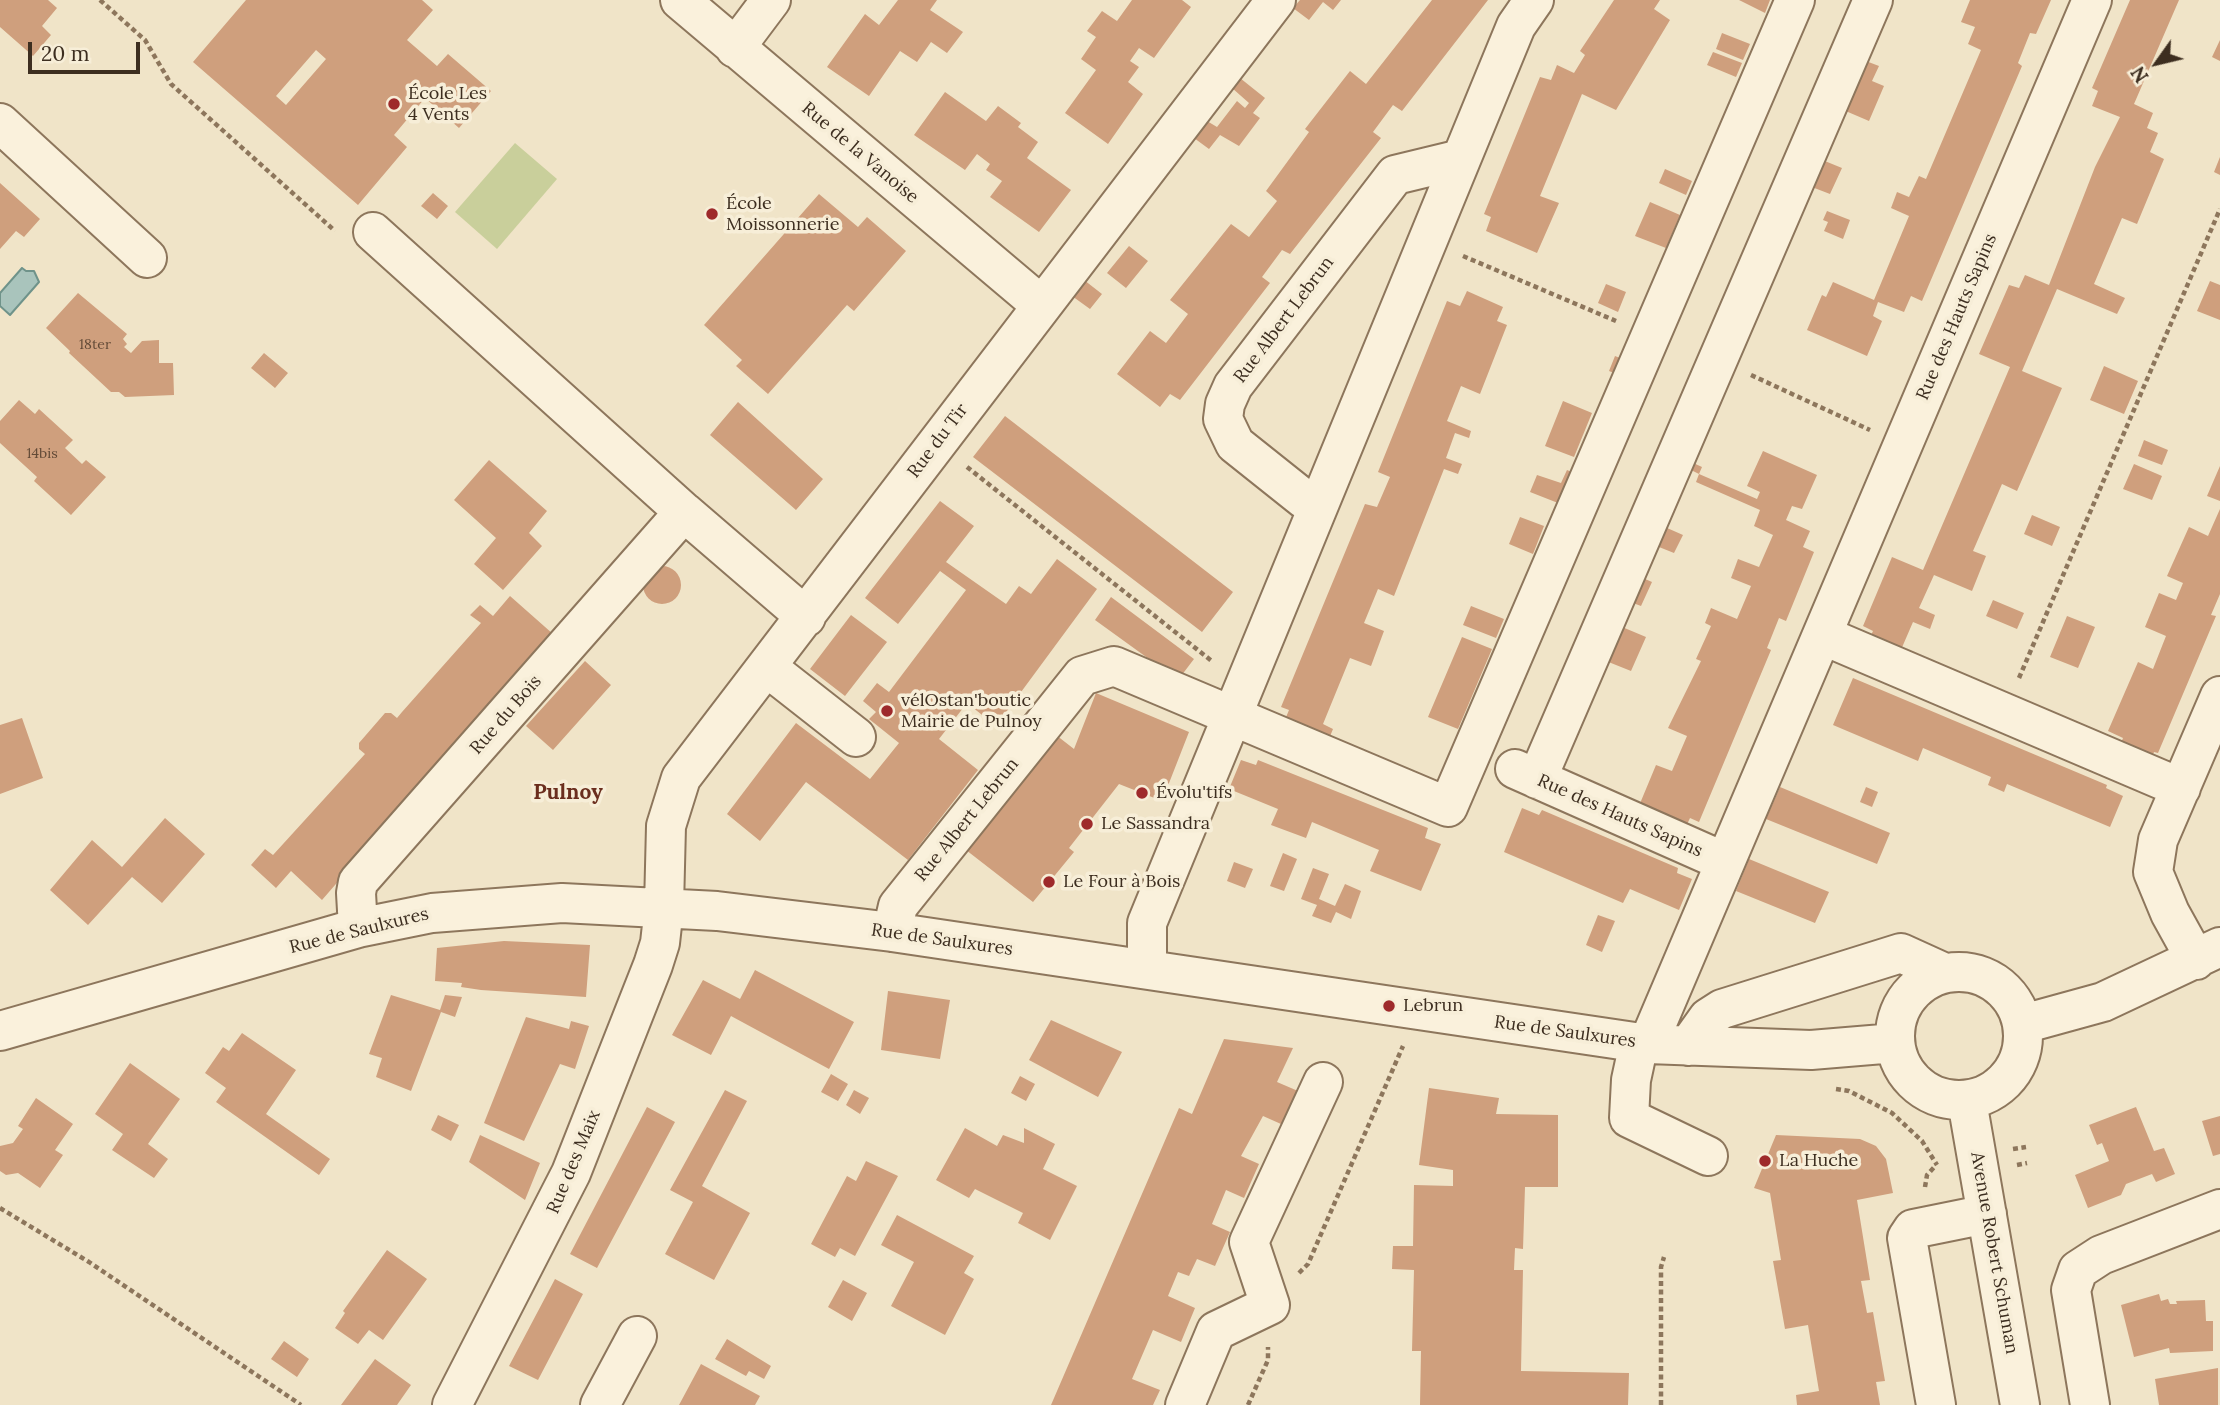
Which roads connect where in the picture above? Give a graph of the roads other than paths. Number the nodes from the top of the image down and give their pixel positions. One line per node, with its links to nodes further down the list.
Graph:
1 (680, 0): 8 (street, Rue de la Vanoise)
2 (771, 0): 8 (street)
3 (1276, 0): 13 (street, Rue du Tir)
4 (1534, 0): 10 (street)
5 (1795, 0): 20 (street, Rue Albert Lebrun)
6 (1873, 0): 23 (street, Rue des Hauts Sapins)
7 (2092, 0): 17 (street, Rue des Hauts Sapins)
8 (735, 48): 13 (street, Rue de la Vanoise)
9 (0, 123): 12 (street)
10 (1461, 159): 14 (street); 14 (street, Rue Albert Lebrun)
11 (373, 232): 15 (street)
12 (147, 258)
13 (1041, 305): 16 (street, Rue du Tir)
14 (1318, 506): 20 (street)
15 (684, 512): 16 (street); 25 (street, Rue du Bois)
16 (806, 617): 18 (street, Rue du Tir)
17 (1822, 635): 22 (street); 23 (street, Rue des Hauts Sapins)
18 (768, 668): 21 (street); 24 (street, Rue du Tir)
19 (2220, 696): 22 (street)
20 (1240, 698): 26 (street, Rue Albert Lebrun); 28 (street)
21 (856, 737)
22 (2181, 788): 27 (street)
23 (1725, 862): 32 (street, Rue des Hauts Sapins)
24 (664, 906): 25 (street, Rue de Saulxures); 26 (street, Rue de Saulxures); 41 (street, Rue des Maix)
25 (358, 928): 31 (street, Rue de Saulxures)
26 (892, 932): 28 (street, Rue de Saulxures)
27 (2208, 953): 30 (street)
28 (1147, 969): 32 (street, Rue de Saulxures)
29 (1945, 973): 30 (street); 33 (street); 34 (street)
30 (2023, 1024): 36 (street)
31 (0, 1031)
32 (1643, 1043): 34 (street, Rue de Saulxures); 37 (street, Rue des Hauts Sapins)
33 (1895, 1043): 34 (street, Rue de Saulxures); 36 (street)
34 (1688, 1046)
35 (1323, 1082): 43 (street)
36 (1967, 1101): 39 (street, Avenue Robert Schuman)
37 (1708, 1156)
38 (2220, 1209): 46 (street)
39 (1987, 1214): 44 (street); 45 (street, Avenue Robert Schuman)
40 (637, 1336): 42 (street)
41 (452, 1405)
42 (600, 1405)
43 (1185, 1405)
44 (1936, 1405)
45 (2020, 1405)
46 (2090, 1405)

